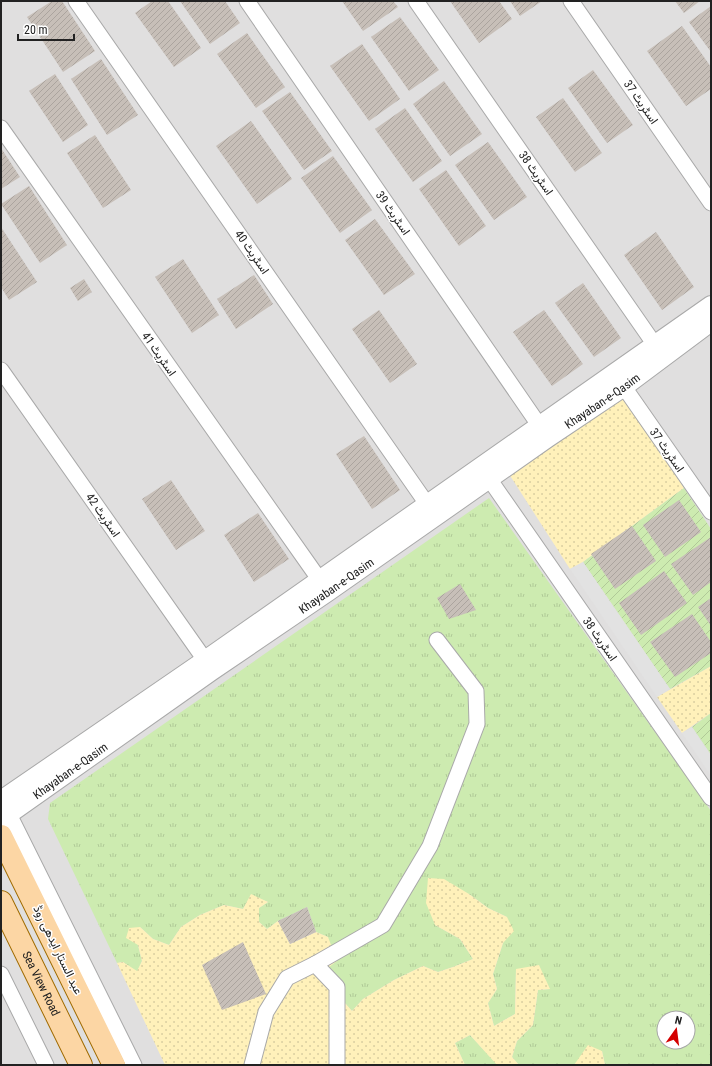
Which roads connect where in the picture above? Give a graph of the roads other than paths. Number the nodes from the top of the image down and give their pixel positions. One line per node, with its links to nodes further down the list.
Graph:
1 (76, 1): 14 (street, اسٹریٹ 40)
2 (247, 1): 12 (street, اسٹریٹ 39)
3 (416, 1): 9 (street, اسٹریٹ 38)
4 (571, 1): 6 (street, اسٹریٹ 37)
5 (1, 128): 16 (street, اسٹریٹ 41)
6 (711, 203)
7 (711, 305): 9 (street, Khayaban-e-Qasim)
8 (711, 322): 11 (street, Khayaban-e-Qasim)
9 (656, 345): 12 (street, Khayaban-e-Qasim)
10 (1, 370): 18 (street, اسٹریٹ 42)
11 (624, 387): 13 (street, Khayaban-e-Qasim); 15 (street, اسٹریٹ 37)
12 (539, 425): 14 (street, Khayaban-e-Qasim)
13 (490, 480): 19 (street, اسٹریٹ 38); 20 (street, Khayaban-e-Qasim)
14 (427, 504): 16 (street, Khayaban-e-Qasim)
15 (711, 512)
16 (319, 579): 18 (street, Khayaban-e-Qasim)
17 (437, 640): 23 (street)
18 (204, 660): 20 (street, Khayaban-e-Qasim)
19 (711, 798)
20 (3, 806): 28 (street)
21 (1, 836): 27 (main road, عبد الستار ایدھی روڈ)
22 (1, 902): 26 (main road, Sea View Road)
23 (315, 964): 29 (street); 30 (street)
24 (1, 974): 25 (street)
25 (46, 1065)
26 (81, 1065)
27 (114, 1065)
28 (134, 1065)
29 (252, 1065)
30 (337, 1065)

